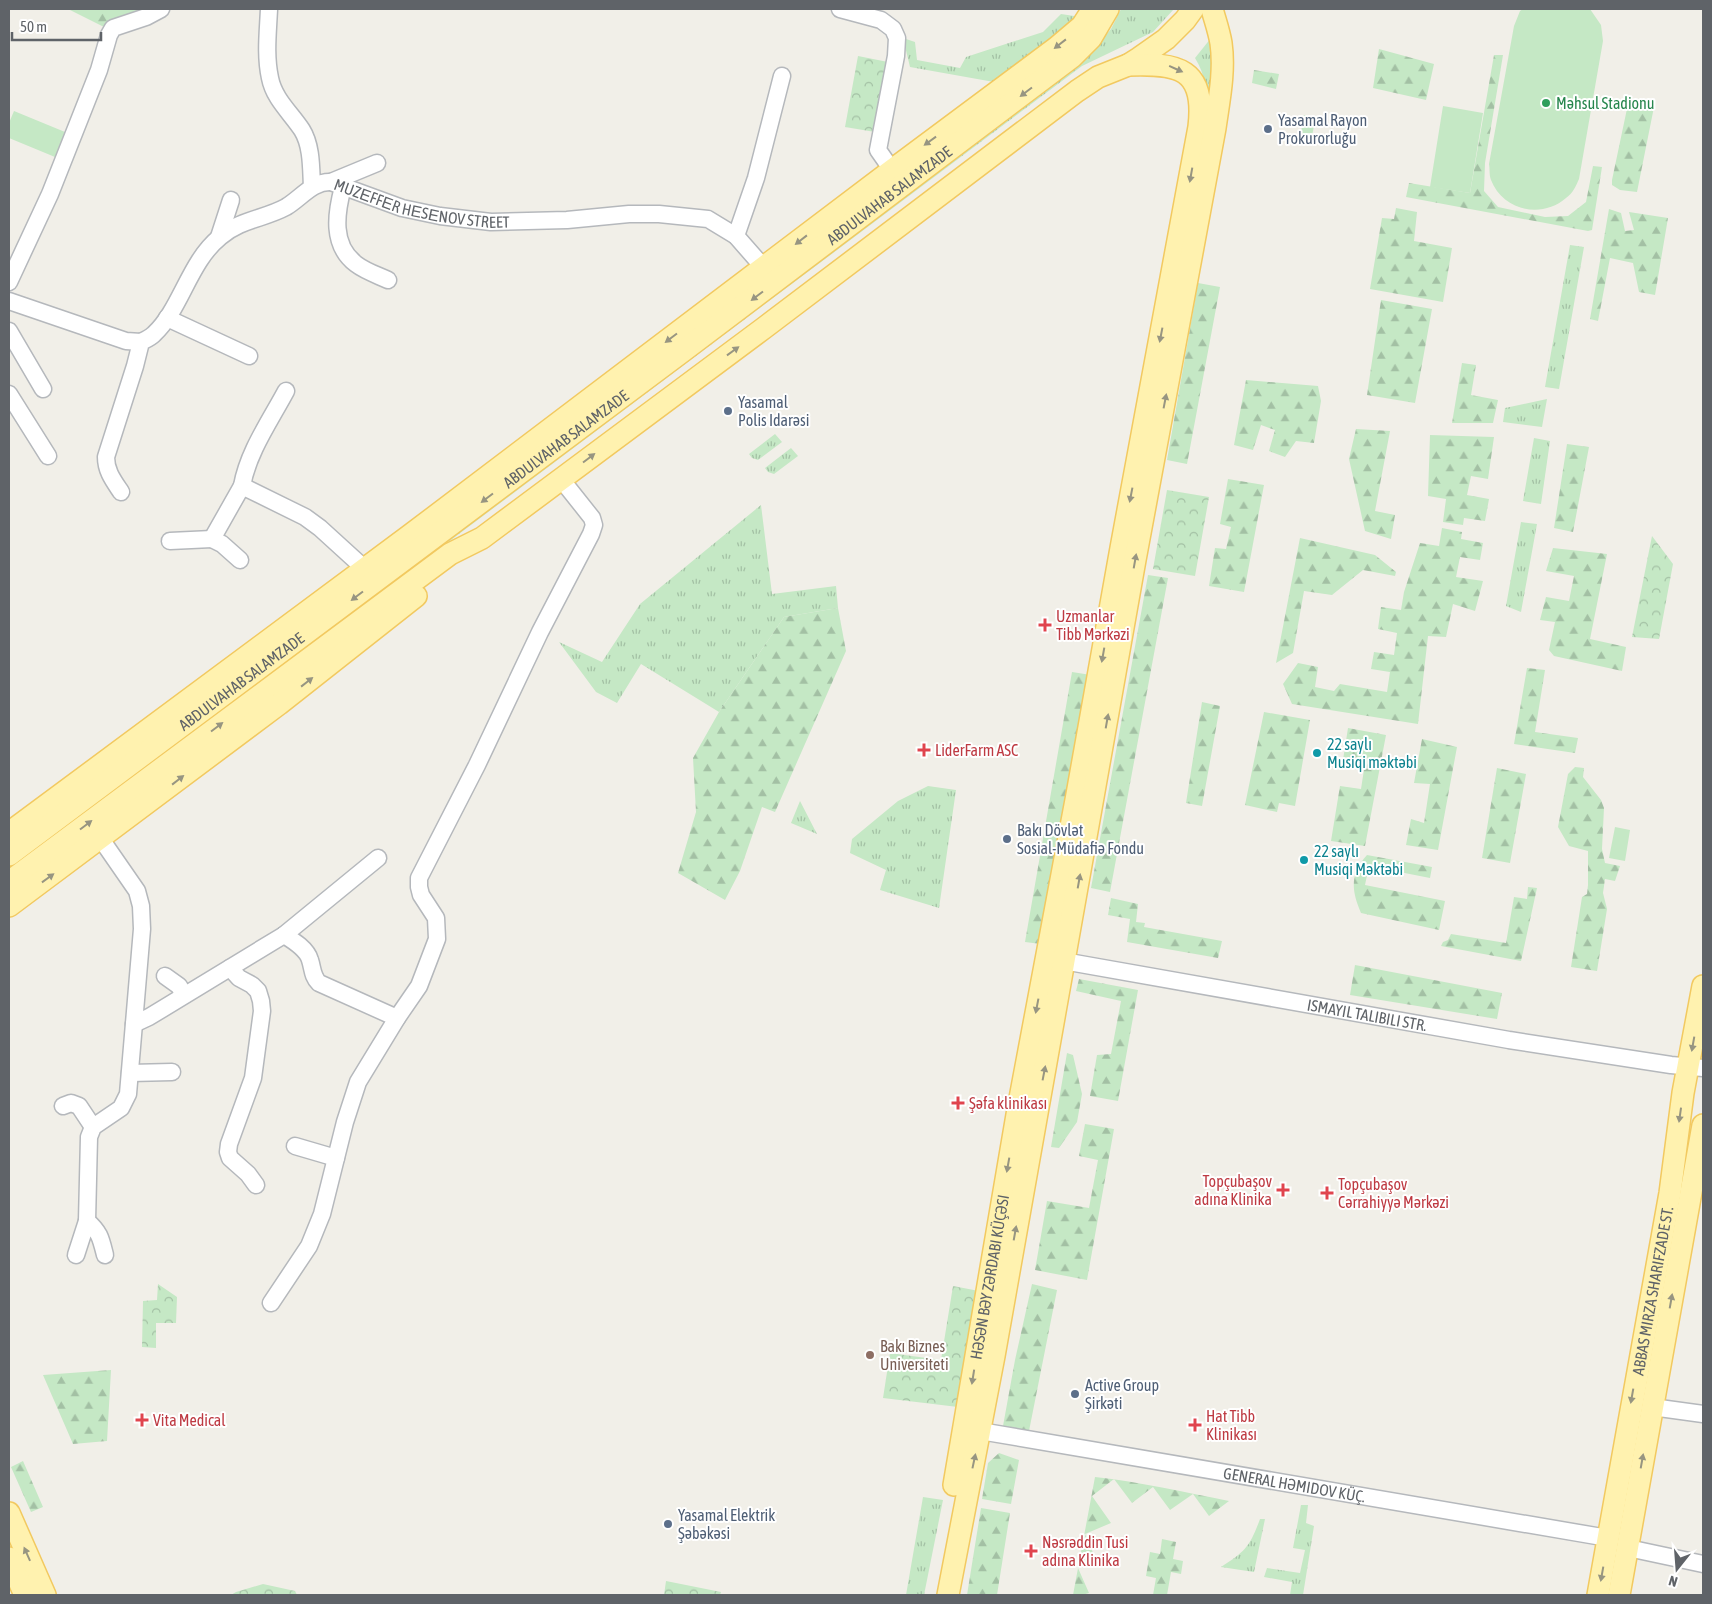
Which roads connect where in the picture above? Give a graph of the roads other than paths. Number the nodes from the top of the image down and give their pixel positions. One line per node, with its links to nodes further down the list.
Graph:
1 (161, 9): 19 (street)
2 (269, 9): 13 (street)
3 (840, 9): 11 (street)
4 (1093, 9): 11 (main road, ABDULVAHAB SALAMZADE, one-way to 11)
5 (1108, 9): 39 (main road, ABDULVAHAB SALAMZADE, one-way to 39)
6 (1194, 9): 8 (main road)
7 (1212, 9): 44 (main road, one-way to 7)
8 (1128, 66): 29 (main road, ABDULVAHAB SALAMZADE, one-way to 8); 44 (main road, one-way to 44)
9 (782, 76): 15 (street)
10 (376, 162): 12 (street)
11 (892, 170): 17 (main road, ABDULVAHAB SALAMZADE, one-way to 17)
12 (337, 184): 13 (street, MUZЕFFЕR HЕSЕNOV STREET); 15 (street, MUZЕFFЕR HЕSЕNOV STREET); 18 (street)
13 (312, 187): 16 (street, MUZЕFFЕR HЕSЕNOV STREET)
14 (231, 200): 16 (street)
15 (736, 236): 17 (street, MUZЕFFЕR HЕSЕNOV STREET)
16 (219, 238): 21 (street, MUZЕFFЕR HЕSЕNOV STREET)
17 (764, 268): 36 (main road, ABDULVAHAB SALAMZADE, one-way to 36)
18 (388, 280)
19 (9, 282)
20 (9, 301): 23 (street)
21 (166, 318): 23 (street, MUZЕFFЕR HЕSЕNOV STREET); 24 (street)
22 (9, 331): 25 (street)
23 (141, 342): 31 (street)
24 (250, 356)
25 (43, 389)
26 (286, 391): 30 (street)
27 (9, 394): 28 (street)
28 (48, 456)
29 (561, 479): 32 (main road, ABDULVAHAB SALAMZADE); 49 (street)
30 (242, 486): 33 (street); 36 (street)
31 (121, 492)
32 (482, 538): 38 (main road, ABDULVAHAB SALAMZADE, one-way to 32); 41 (main road, ABDULVAHAB SALAMZADE, one-way to 32)
33 (212, 539): 34 (street); 35 (street)
34 (170, 541)
35 (240, 560)
36 (365, 569): 37 (main road, ABDULVAHAB SALAMZADE)
37 (9, 833)
38 (101, 839): 42 (main road, ABDULVAHAB SALAMZADE, one-way to 38); 50 (street)
39 (9, 856)
40 (378, 858): 43 (street)
41 (9, 882)
42 (9, 906)
43 (284, 935): 45 (street); 49 (street)
44 (1055, 959): 51 (street, ISMAYIL TALIBILI STR.); 63 (main road, HƏSƏN BƏY ZƏRDABI KÜÇƏSI)
45 (230, 968): 48 (street); 59 (street)
46 (166, 976): 48 (street)
47 (1703, 986): 51 (main road, ABBAS MIRZA SHARIFZADE ST., one-way to 51)
48 (184, 995): 50 (street)
49 (396, 1018): 58 (street)
50 (134, 1024): 53 (street)
51 (1696, 1068): 68 (main road, ABBAS MIRZA SHARIFZADE ST., one-way to 68)
52 (172, 1072): 53 (street)
53 (130, 1073): 56 (street)
54 (63, 1106): 56 (street)
55 (1703, 1125): 65 (main road, ABBAS MIRZA SHARIFZADE ST., one-way to 55)
56 (92, 1127): 60 (street)
57 (295, 1146): 58 (street)
58 (336, 1158): 64 (street)
59 (256, 1185)
60 (87, 1221): 61 (street); 62 (street)
61 (76, 1255)
62 (105, 1255)
63 (998, 1281): 67 (main road, HƏSƏN BƏY ZƏRDABI KÜÇƏSI); 77 (main road, HƏSƏN BƏY ZƏRDABI KÜÇƏSI, one-way to 77)
64 (271, 1303)
65 (1652, 1407): 66 (street); 69 (main road, ABBAS MIRZA SHARIFZADE ST., one-way to 65)
66 (1703, 1414)
67 (980, 1432): 71 (street, GENERAL HƏMIDOV KÜÇ.); 78 (main road, HƏSƏN BƏY ZƏRDABI KÜÇƏSI, one-way to 67)
68 (1615, 1497): 69 (main road); 71 (main road, ABBAS MIRZA SHARIFZADE ST.)
69 (1635, 1501): 72 (main road, ABBAS MIRZA SHARIFZADE ST.)
70 (9, 1513): 76 (main road, one-way to 70)
71 (1608, 1538): 79 (main road, ABBAS MIRZA SHARIFZADE ST., one-way to 79)
72 (1628, 1548): 74 (street); 80 (main road, ABBAS MIRZA SHARIFZADE ST.)
73 (9, 1558): 75 (main road)
74 (1703, 1564)
75 (24, 1595)
76 (45, 1595)
77 (934, 1595)
78 (948, 1595)
79 (1598, 1595)
80 (1619, 1595)

